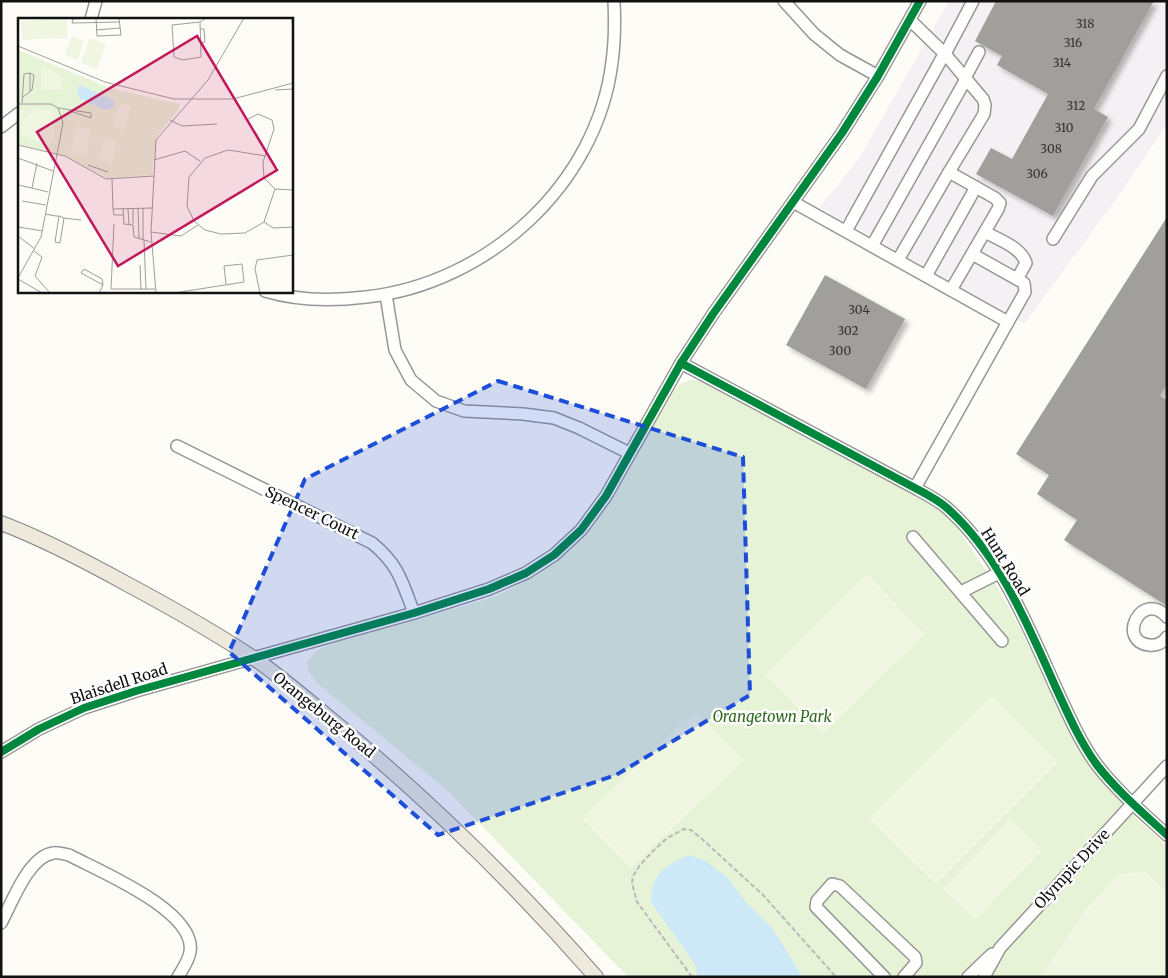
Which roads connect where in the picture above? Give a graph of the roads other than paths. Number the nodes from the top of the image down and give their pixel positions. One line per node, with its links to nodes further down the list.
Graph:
1 (96, 1): 6 (street)
2 (614, 1): 28 (street)
3 (784, 1): 10 (street)
4 (920, 1): 7 (street, Blaisdell Road)
5 (973, 1): 9 (street)
6 (91, 18)
7 (910, 20): 9 (street); 10 (street, Blaisdell Road)
8 (979, 52): 12 (street)
9 (945, 54): 12 (street); 18 (street)
10 (878, 76): 17 (street, Blaisdell Road)
11 (1167, 76): 20 (street)
12 (965, 78): 15 (street); 21 (street)
13 (18, 115): 14 (street)
14 (1, 127)
15 (949, 172): 16 (street); 23 (street)
16 (976, 187): 19 (street); 24 (street)
17 (793, 202): 18 (street); 30 (street, Blaisdell Road)
18 (846, 231): 21 (street)
19 (985, 232): 22 (street); 25 (street)
20 (1053, 238)
21 (872, 246): 23 (street)
22 (972, 254): 25 (street); 26 (street)
23 (898, 260): 24 (street)
24 (926, 276): 26 (street)
25 (1017, 279): 29 (street)
26 (952, 290): 29 (street)
27 (270, 292): 28 (street)
28 (386, 295): 32 (street)
29 (1008, 322): 33 (street)
30 (681, 363): 32 (street, Blaisdell Road); 33 (street, Hunt Road)
31 (177, 446): 38 (street, Spencer Court)
32 (629, 453): 38 (street, Blaisdell Road)
33 (915, 488): 36 (street, Hunt Road)
34 (1, 523): 42 (main road, Orangeburg Road)
35 (913, 537): 37 (street)
36 (999, 573): 37 (street); 45 (street, Hunt Road)
37 (960, 592): 41 (street)
38 (414, 613): 42 (street, Blaisdell Road)
39 (1167, 617): 40 (street)
40 (1167, 637)
41 (1002, 641)
42 (253, 658): 43 (street, Blaisdell Road); 51 (main road, Orangeburg Road)
43 (1, 752)
44 (1167, 766): 45 (street, Olympic Drive)
45 (1132, 803): 46 (street, Hunt Road); 48 (street, Olympic Drive)
46 (1167, 835)
47 (1, 924): 50 (street)
48 (1000, 948): 53 (street); 54 (street, Olympic Drive)
49 (908, 975): 52 (street)
50 (178, 977)
51 (596, 977)
52 (884, 977)
53 (968, 977)
54 (984, 977)

